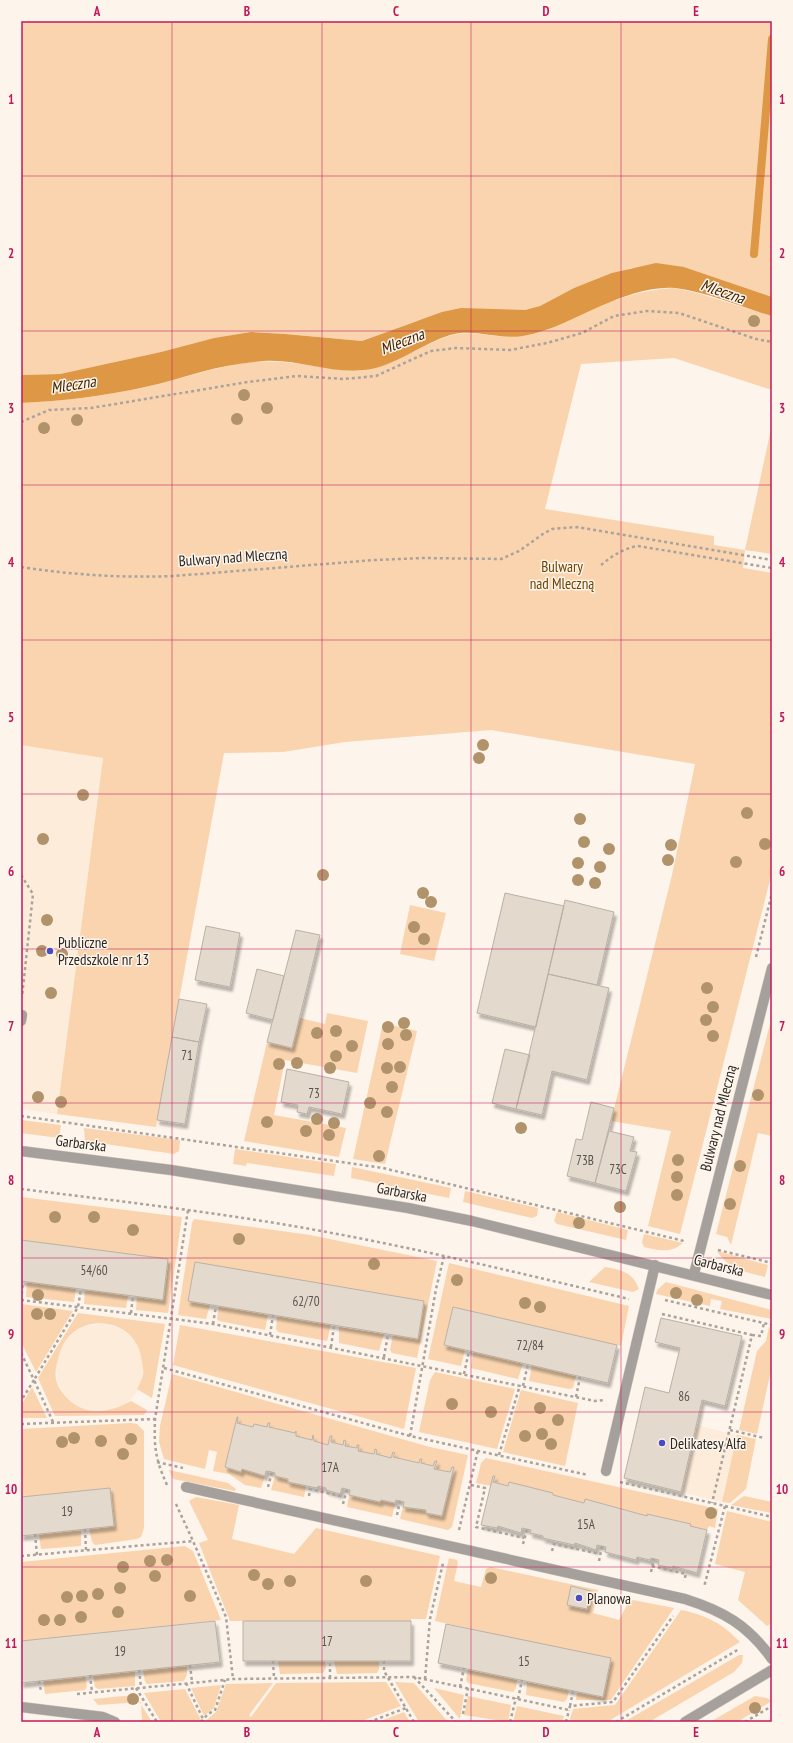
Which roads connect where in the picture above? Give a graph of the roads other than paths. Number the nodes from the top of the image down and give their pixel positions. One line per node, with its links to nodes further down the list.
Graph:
1 (772, 968): 4 (street, Bulwary nad Mleczną)
2 (21, 1150): 3 (street, Garbarska)
3 (655, 1265): 4 (street, Garbarska); 6 (street)
4 (694, 1274): 5 (street, Garbarska)
5 (772, 1295)
6 (606, 1471)
7 (186, 1487): 8 (street)
8 (772, 1659)
9 (772, 1670): 12 (street)
10 (21, 1707): 11 (street)
11 (115, 1722)
12 (685, 1722)

